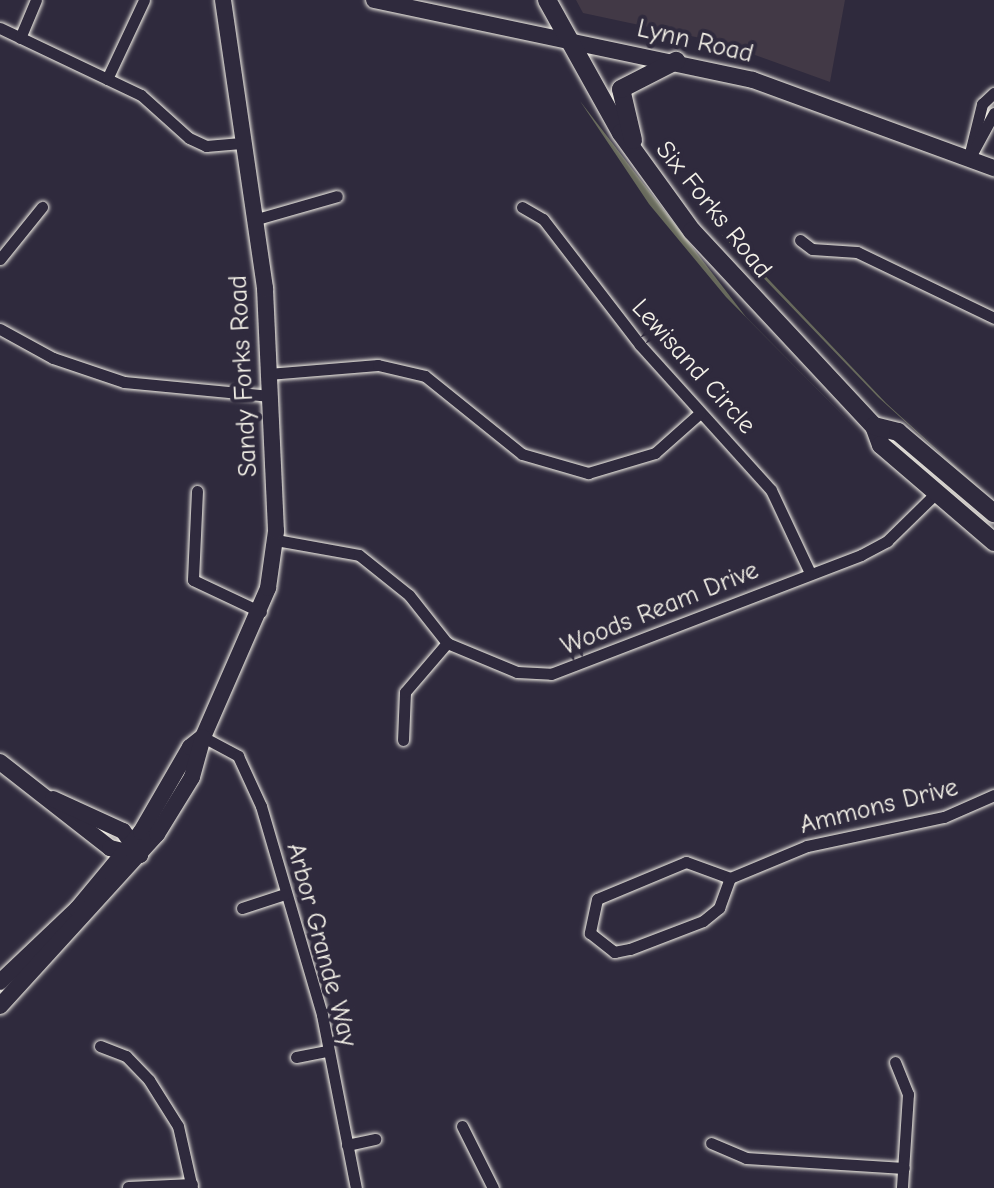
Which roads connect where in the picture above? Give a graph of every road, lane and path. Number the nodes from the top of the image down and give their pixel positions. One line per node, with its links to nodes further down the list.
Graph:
1 (36, 0): 7 (street)
2 (144, 0): 10 (street)
3 (223, 0): 13 (street, Sandy Forks Road)
4 (374, 0): 8 (street, Lynn Road)
5 (547, 0): 8 (main road, Six Forks Road)
6 (0, 28): 7 (street)
7 (20, 38): 10 (street)
8 (565, 38): 9 (street, Lynn Road); 14 (main road, Six Forks Road)
9 (676, 61): 14 (main road); 15 (street, Lynn Road)
10 (107, 79): 13 (street)
11 (994, 93): 15 (street)
12 (994, 113): 15 (street)
13 (244, 143): 20 (street, Sandy Forks Road)
14 (635, 155): 28 (main road, Six Forks Road)
15 (969, 157): 16 (street, Lynn Road)
16 (994, 168)
17 (337, 196): 20 (street)
18 (42, 207): 22 (street)
19 (522, 207): 27 (street, Lewisand Circle)
20 (257, 219): 25 (street, Sandy Forks Road)
21 (800, 240): 23 (street)
22 (0, 259)
23 (994, 318)
24 (0, 329): 26 (street)
25 (268, 374): 26 (street, Sandy Forks Road); 27 (street)
26 (270, 396): 32 (street, Sandy Forks Road)
27 (700, 413): 34 (street, Lewisand Circle)
28 (874, 426): 30 (main road, Six Forks Road); 31 (main road, Six Forks Road)
29 (197, 491): 35 (street)
30 (934, 495): 33 (main road, Six Forks Road); 34 (street, Woods Ream Drive)
31 (994, 513)
32 (276, 540): 35 (street, Sandy Forks Road); 36 (street, Woods Ream Drive)
33 (994, 542)
34 (810, 573): 36 (street, Woods Ream Drive)
35 (261, 612): 37 (street, Sandy Forks Road)
36 (447, 643): 38 (street)
37 (203, 737): 42 (street, Sandy Forks Road); 45 (street, Arbor Grande Way)
38 (403, 740)
39 (0, 762): 41 (street)
40 (994, 795): 44 (street, Ammons Drive)
41 (53, 799): 42 (street); 43 (street)
42 (137, 848): 43 (street); 48 (street, Sandy Forks Road)
43 (122, 856): 47 (street)
44 (730, 878): 44 (street)
45 (285, 894): 46 (street); 50 (street, Arbor Grande Way)
46 (242, 908)
47 (0, 982)
48 (0, 1006)
49 (100, 1046): 58 (street)
50 (328, 1051): 51 (street); 56 (street, Arbor Grande Way)
51 (296, 1057)
52 (895, 1062): 57 (street)
53 (462, 1126): 61 (street)
54 (375, 1139): 56 (street)
55 (711, 1143): 57 (street)
56 (347, 1145): 60 (street, Arbor Grande Way)
57 (904, 1168): 62 (street)
58 (192, 1186): 59 (street)
59 (128, 1187)
60 (356, 1188)
61 (493, 1188)
62 (902, 1188)

